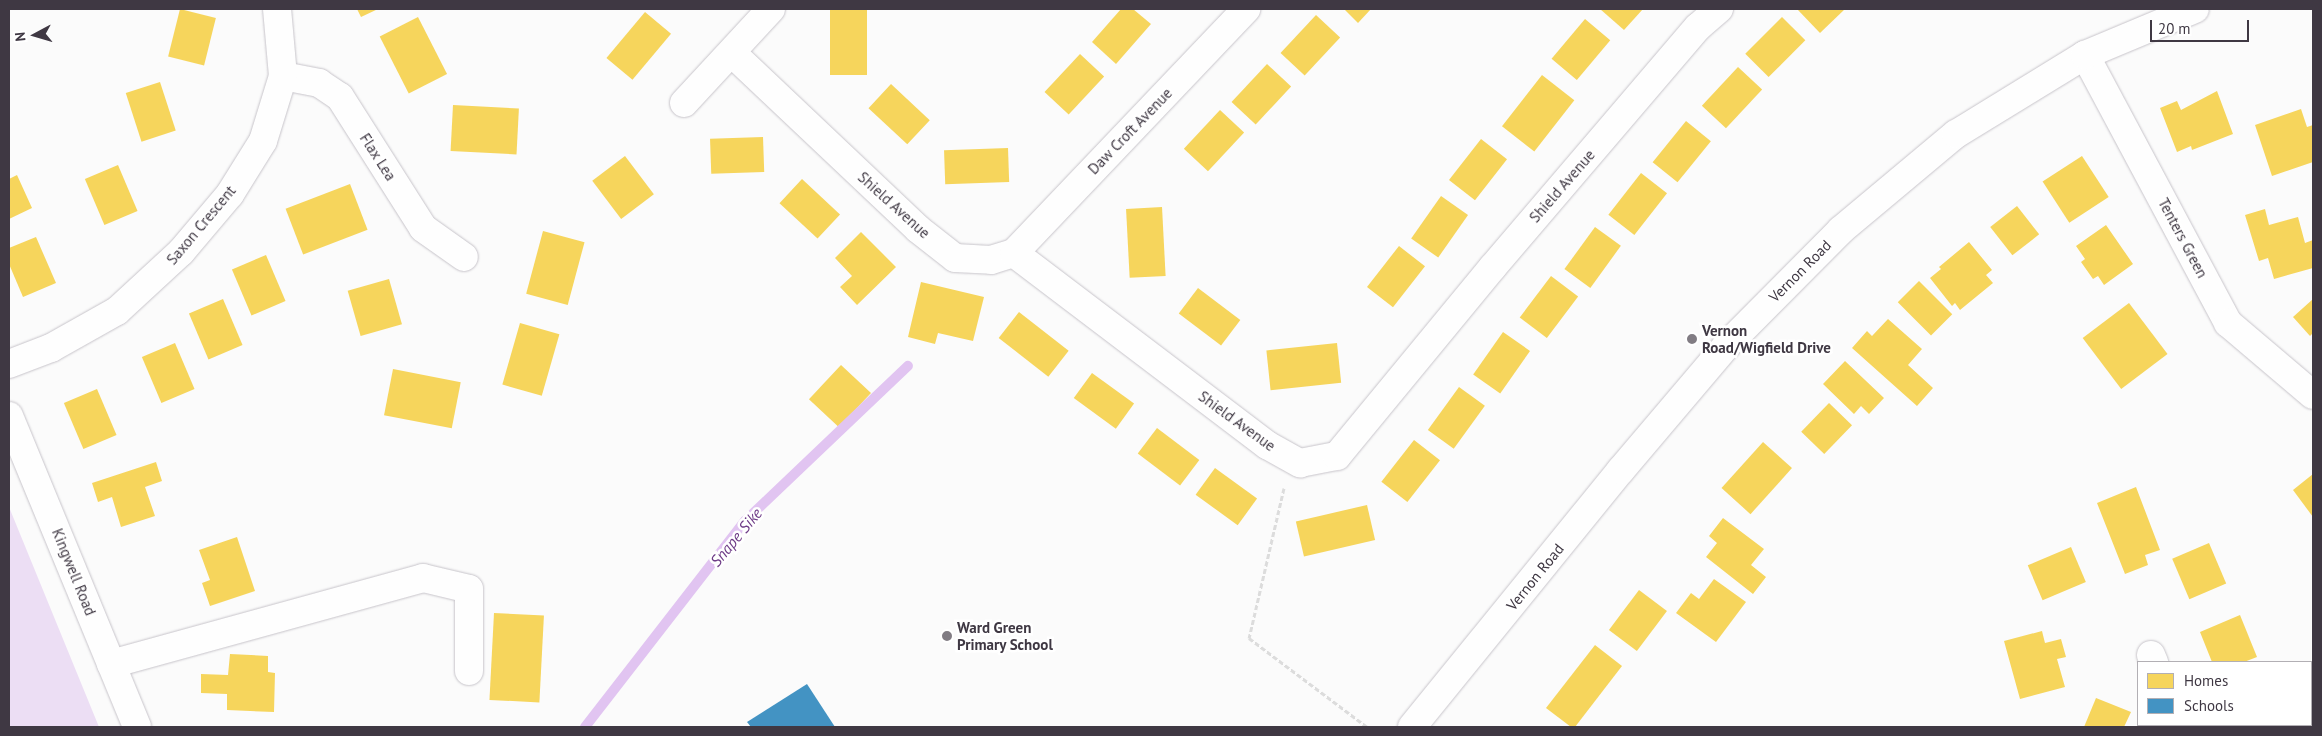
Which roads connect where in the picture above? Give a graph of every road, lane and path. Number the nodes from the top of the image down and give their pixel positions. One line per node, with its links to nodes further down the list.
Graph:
1 (277, 9): 8 (street, Saxon Crescent)
2 (771, 9): 6 (street)
3 (1246, 9): 10 (street, Daw Croft Avenue)
4 (1719, 9): 15 (street, Shield Avenue)
5 (2195, 9): 7 (street, Vernon Road)
6 (732, 53): 9 (street); 10 (street, Shield Avenue)
7 (2085, 55): 13 (street, Tenters Green); 20 (street, Vernon Road)
8 (283, 76): 11 (street, Flax Lea); 12 (street, Saxon Crescent)
9 (684, 103)
10 (1014, 253): 15 (street, Shield Avenue)
11 (464, 257)
12 (9, 364)
13 (2313, 395)
14 (9, 416): 16 (street, Kingwell Road)
15 (1290, 458): 19 (path)
16 (111, 664): 17 (street); 18 (street, Kingwell Road)
17 (469, 671)
18 (137, 727)
19 (1367, 727)
20 (1412, 727)

